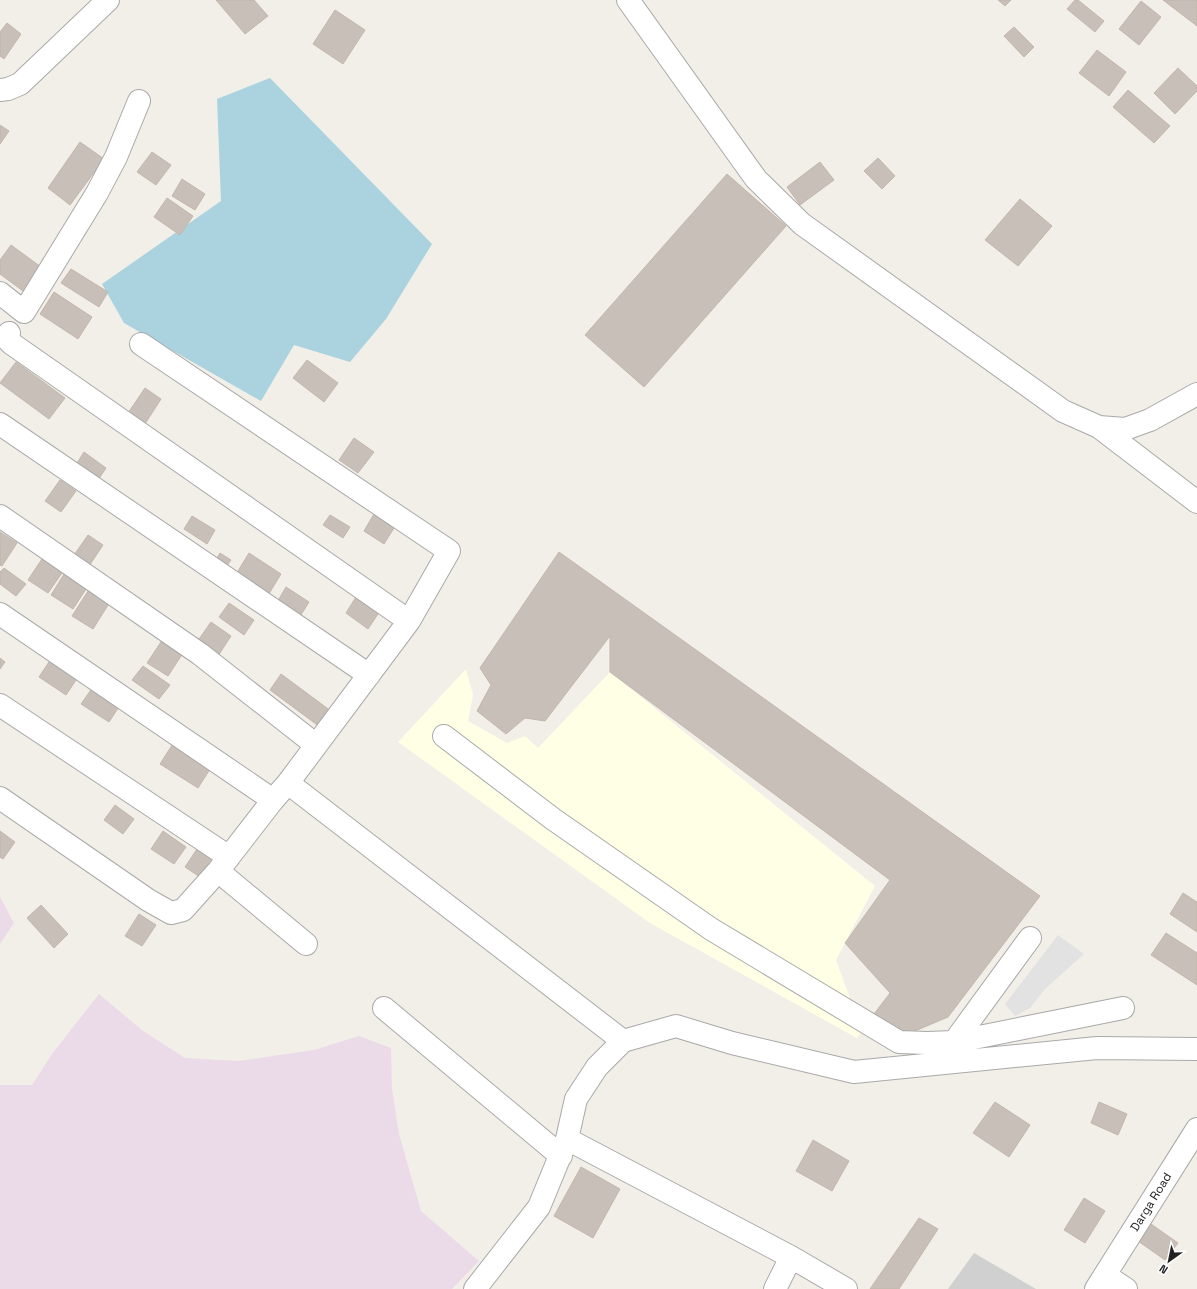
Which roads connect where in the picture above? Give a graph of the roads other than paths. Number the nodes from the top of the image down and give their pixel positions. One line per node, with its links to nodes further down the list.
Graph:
1 (108, 0): 3 (street)
2 (628, 0): 11 (street)
3 (0, 90)
4 (139, 101): 6 (street)
5 (0, 294): 6 (street)
6 (24, 312): 7 (street)
7 (5, 339): 15 (street)
8 (141, 344): 15 (street)
9 (1197, 394): 11 (street)
10 (0, 424): 16 (street)
11 (1099, 427): 12 (street)
12 (1197, 502)
13 (0, 516): 19 (street)
14 (0, 614): 22 (street)
15 (409, 621): 16 (street)
16 (369, 675): 19 (street)
17 (0, 705): 23 (street)
18 (444, 736): 30 (street)
19 (316, 745): 20 (street)
20 (288, 783): 22 (street); 28 (street)
21 (0, 798): 23 (street)
22 (273, 800): 23 (street)
23 (223, 864): 25 (street)
24 (1030, 938): 30 (street)
25 (306, 944)
26 (384, 1008): 32 (street)
27 (1123, 1008): 30 (street)
28 (623, 1041): 30 (street); 32 (street)
29 (1197, 1049): 30 (street)
30 (954, 1052)
31 (1197, 1129): 34 (street, Darga Road)
32 (564, 1148): 33 (street); 35 (street)
33 (791, 1257): 36 (street); 37 (street)
34 (1100, 1282): 38 (street)
35 (475, 1289)
36 (775, 1289)
37 (846, 1289)
38 (1126, 1289)

